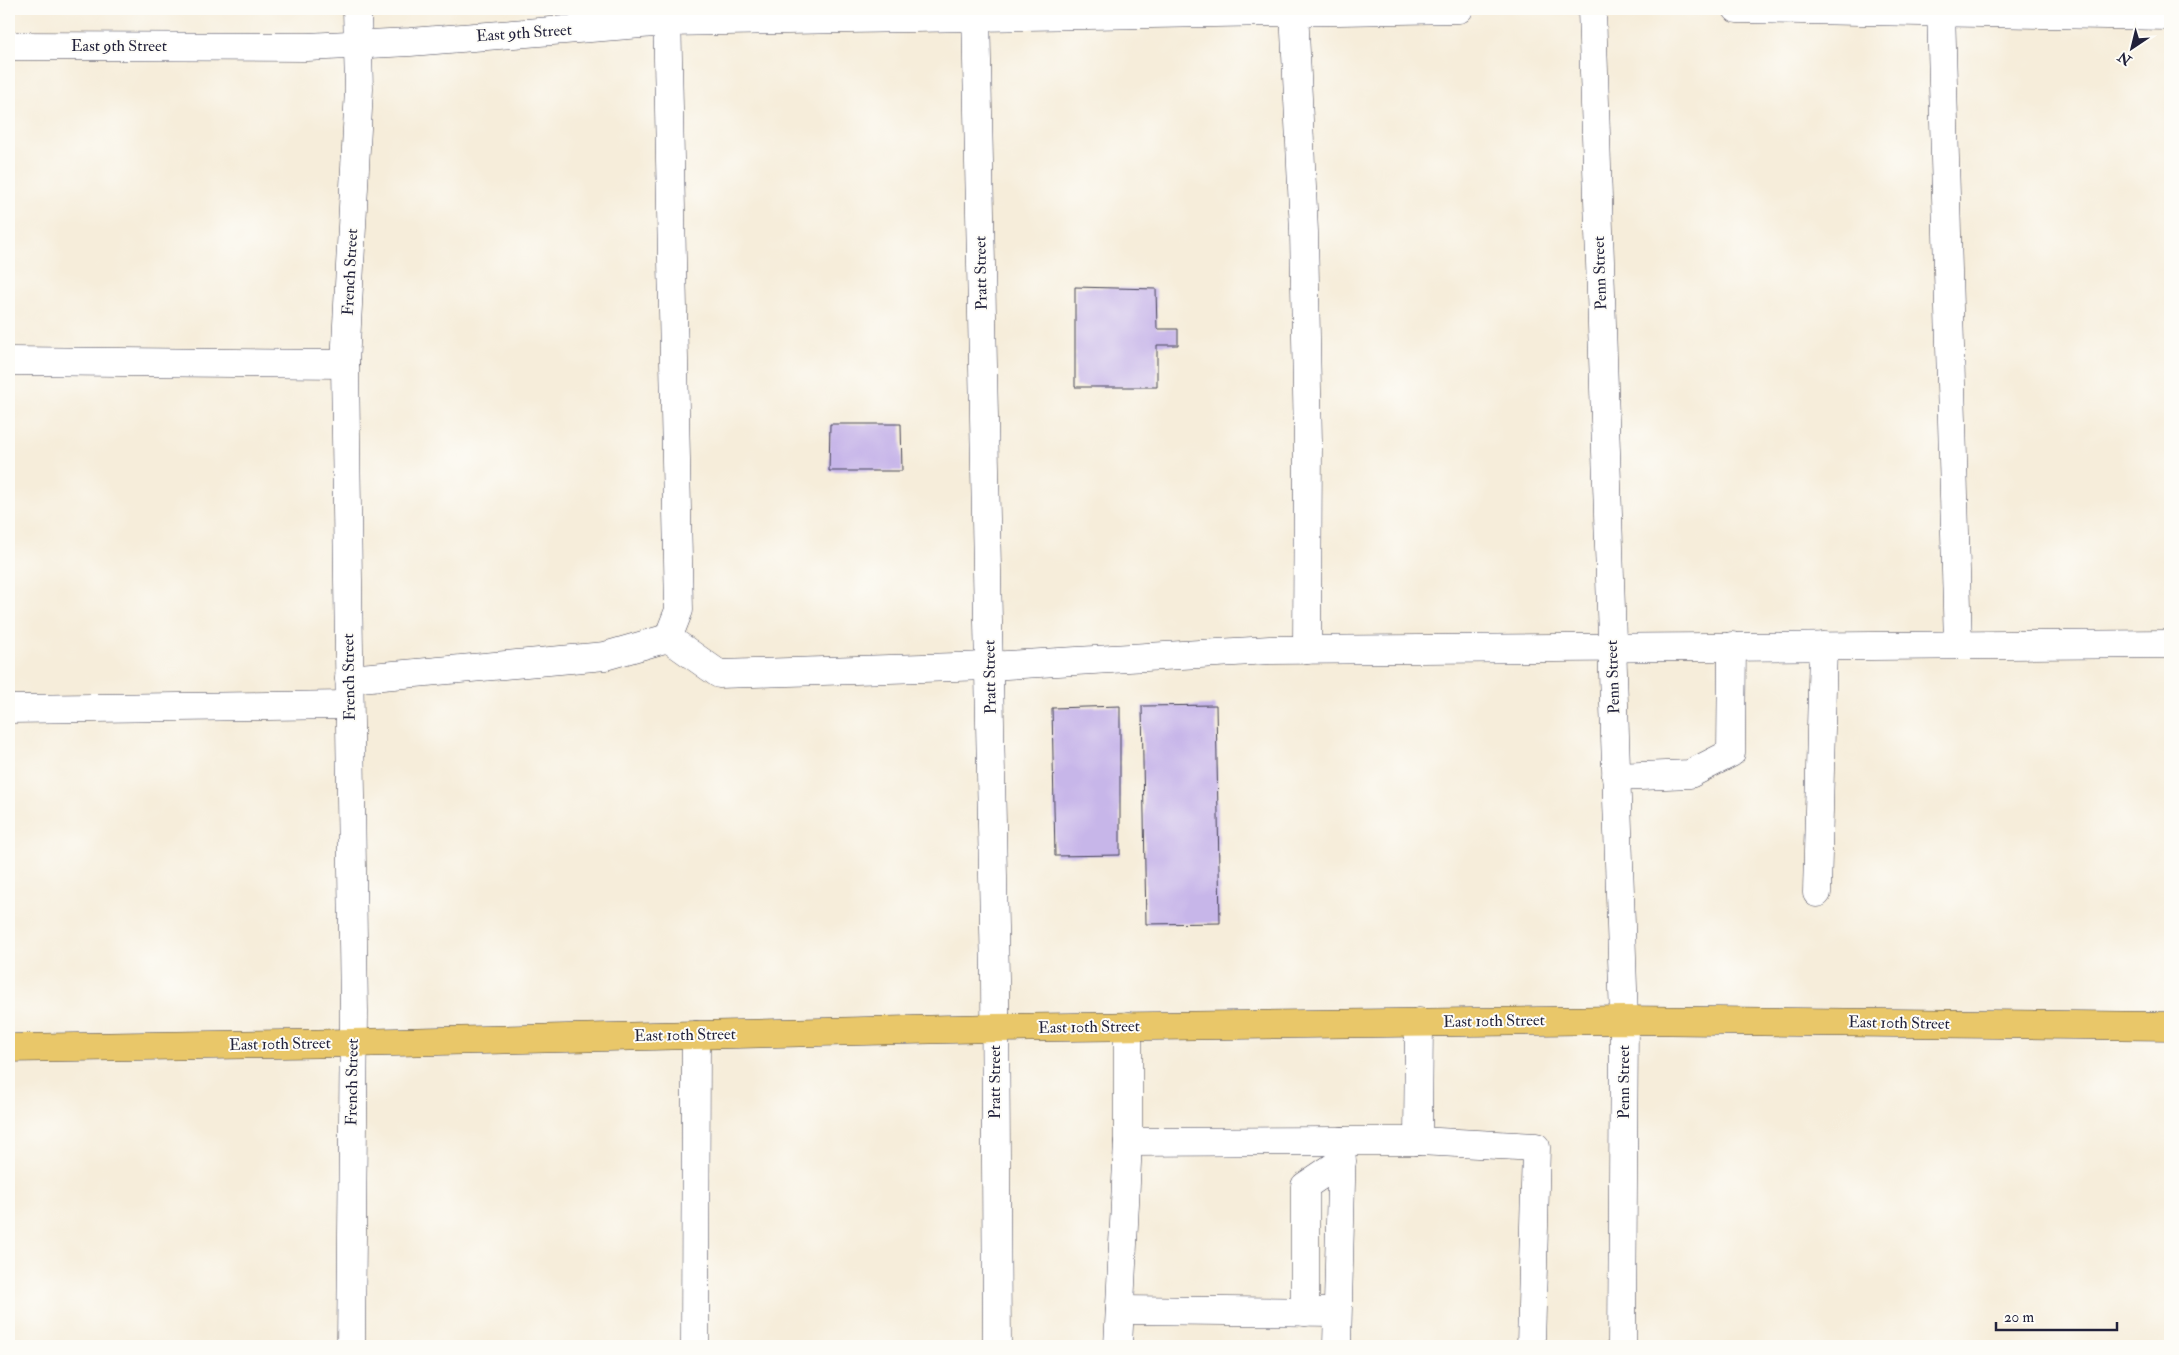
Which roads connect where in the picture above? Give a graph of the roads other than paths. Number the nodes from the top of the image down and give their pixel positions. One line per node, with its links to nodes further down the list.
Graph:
1 (357, 9): 10 (street, French Street)
2 (1459, 9): 5 (street, East 9th Street)
3 (1592, 9): 17 (street, Penn Street)
4 (1736, 9): 6 (street)
5 (1294, 10): 7 (street, East 9th Street); 20 (street)
6 (1941, 10): 9 (street); 16 (street)
7 (976, 13): 8 (street, East 9th Street); 21 (street, Pratt Street)
8 (667, 16): 10 (street, East 9th Street); 14 (street)
9 (2170, 16)
10 (360, 45): 11 (street, East 9th Street); 13 (street, French Street)
11 (9, 46)
12 (9, 361): 13 (street)
13 (345, 364): 22 (street, French Street)
14 (668, 638): 21 (street); 22 (street)
15 (2170, 644): 16 (street)
16 (1958, 645): 19 (street)
17 (1612, 646): 18 (street); 20 (street); 24 (street, Penn Street)
18 (1732, 646): 19 (street); 24 (street)
19 (1823, 646): 25 (street)
20 (1307, 650): 21 (street)
21 (989, 666): 30 (street, Pratt Street)
22 (349, 692): 23 (street); 32 (street, French Street)
23 (9, 709)
24 (1616, 777): 26 (street, Penn Street)
25 (1817, 894)
26 (1624, 1020): 27 (main road, East 10th Street); 29 (main road, East 10th Street); 46 (street, Penn Street)
27 (1418, 1022): 28 (main road, East 10th Street); 34 (street)
28 (1128, 1026): 30 (main road, East 10th Street); 35 (street)
29 (2170, 1026)
30 (995, 1028): 31 (main road, East 10th Street); 42 (street, Pratt Street)
31 (696, 1035): 32 (main road, East 10th Street); 41 (street)
32 (352, 1043): 33 (main road, East 10th Street); 40 (street, French Street)
33 (9, 1048)
34 (1418, 1141): 36 (street); 45 (street)
35 (1128, 1142): 36 (street); 37 (street)
36 (1342, 1151): 38 (street); 39 (street)
37 (1120, 1310): 38 (street); 43 (street)
38 (1305, 1312): 39 (street)
39 (1337, 1312): 44 (street)
40 (351, 1346)
41 (695, 1346)
42 (997, 1346)
43 (1118, 1346)
44 (1336, 1346)
45 (1531, 1346)
46 (1622, 1346)

